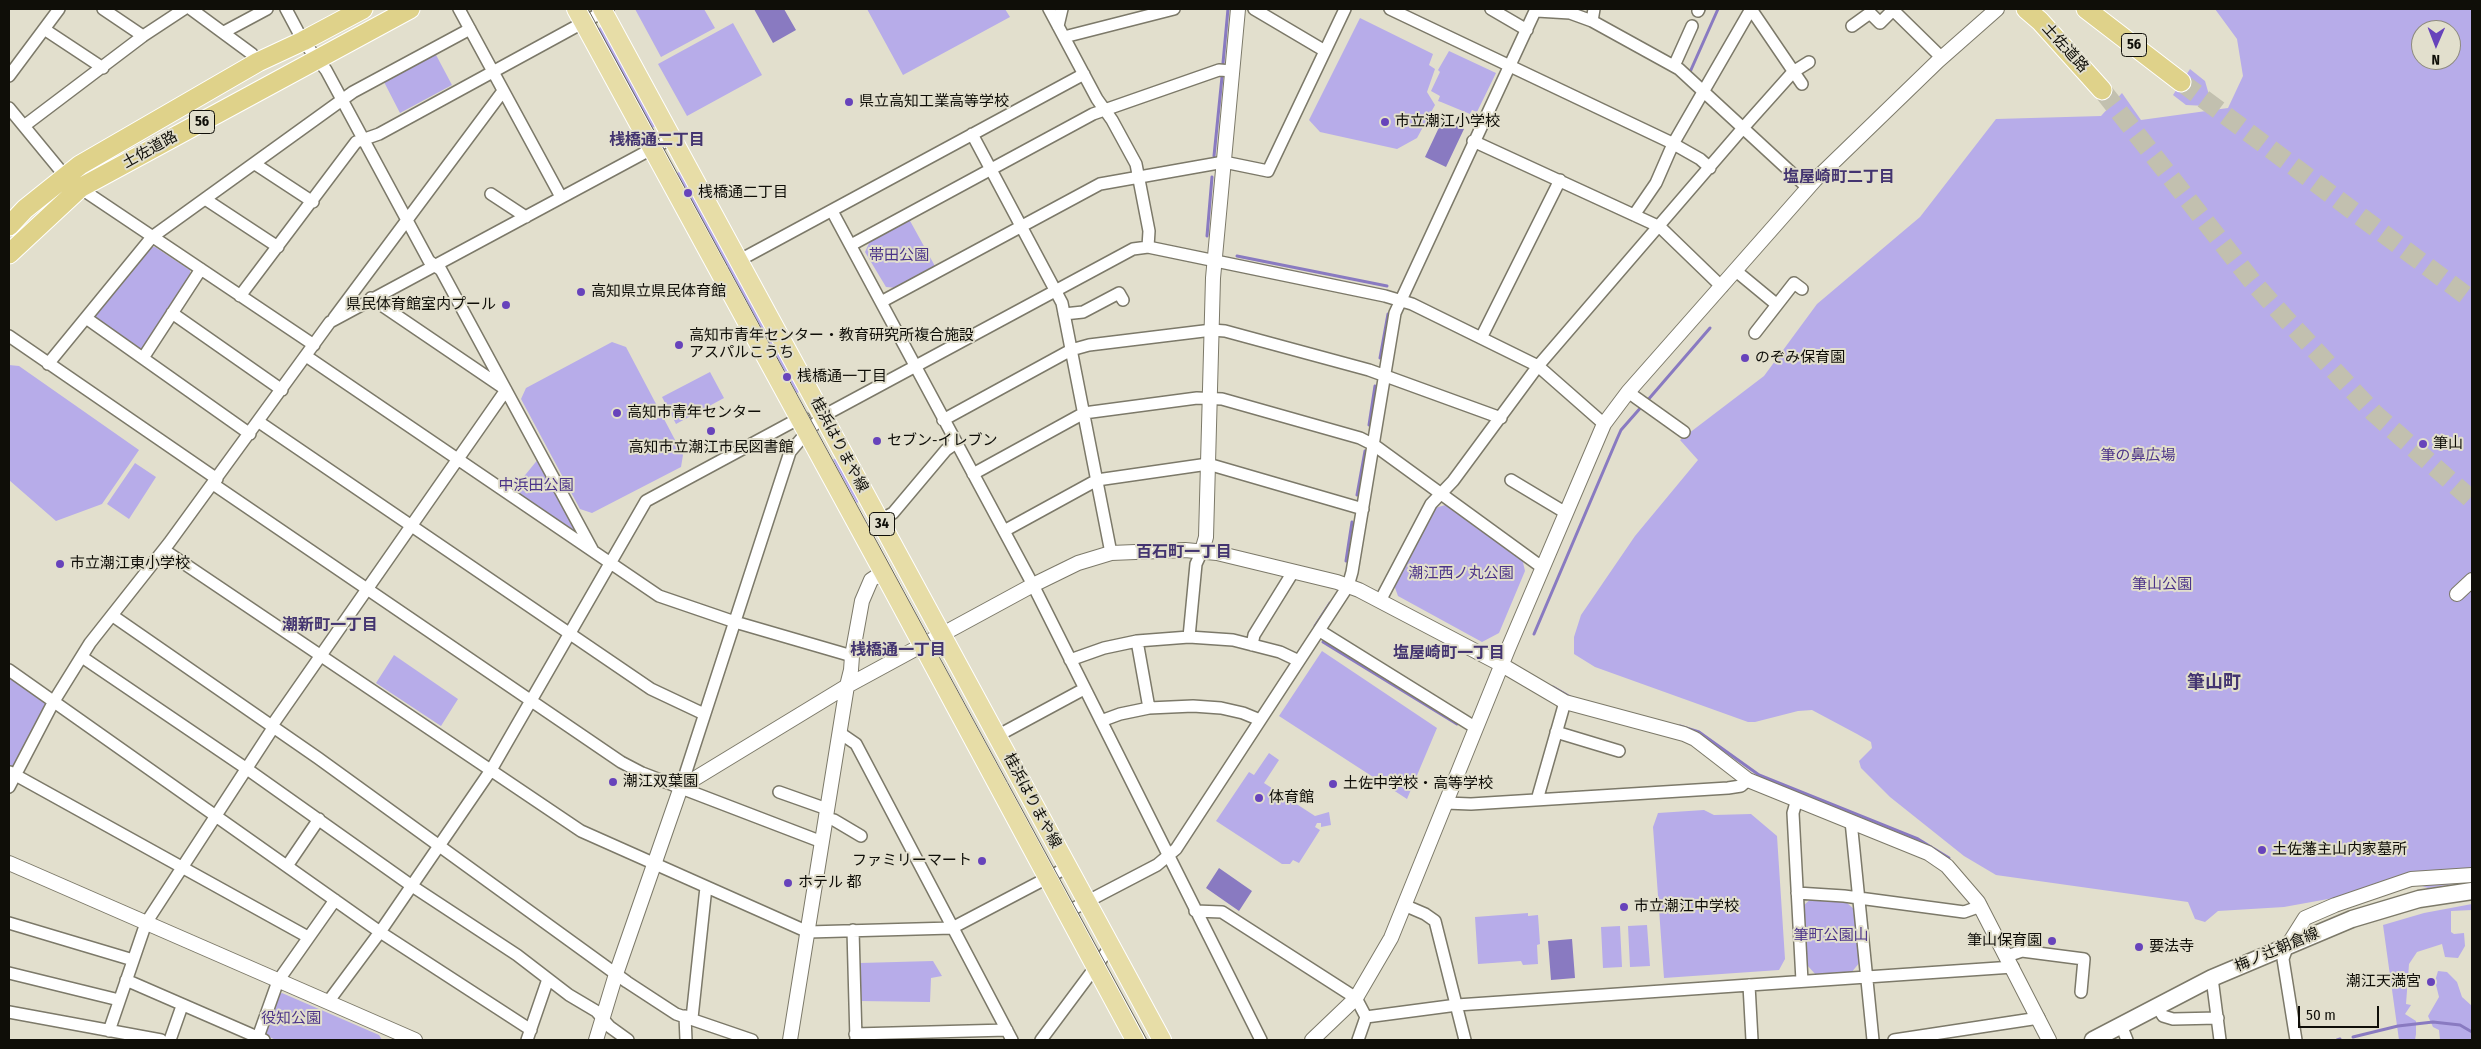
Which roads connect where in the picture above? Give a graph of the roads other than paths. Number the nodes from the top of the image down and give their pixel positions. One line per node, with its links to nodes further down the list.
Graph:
1 (59, 9): 30 (street)
2 (103, 9): 34 (street)
3 (184, 9): 34 (street)
4 (191, 9): 33 (street)
5 (267, 9): 33 (street)
6 (286, 9): 36 (street)
7 (363, 9): 36 (highway, 土佐道路 / 56)
8 (410, 9): 39 (highway, 土佐道路 / 56)
9 (458, 9): 31 (street)
10 (1048, 9): 27 (street)
11 (1062, 9): 27 (street)
12 (1174, 9): 35 (street)
13 (1238, 9): 46 (street)
14 (1254, 9): 37 (street)
15 (1345, 9): 37 (street)
16 (1390, 9): 42 (street)
17 (1491, 9): 32 (street)
18 (1594, 9): 26 (street)
19 (1751, 9): 47 (street); 52 (street)
20 (1997, 9): 38 (street)
21 (2026, 9): 53 (highway, 土佐道路)
22 (2086, 9): 50 (highway, 56)
23 (605, 10): 25 (street); 62 (main road, 桂浜はりまや線 / 34)
24 (1536, 10): 26 (street); 32 (street)
25 (579, 16): 45 (street); 65 (main road, 桂浜はりまや線 / 34)
26 (1592, 21): 43 (street)
27 (1058, 26): 35 (street)
28 (1692, 26): 43 (street)
29 (1852, 26): 38 (street)
30 (44, 29): 44 (street); 49 (street)
31 (470, 29): 45 (street); 55 (street)
32 (1527, 30): 42 (street)
33 (224, 32): 40 (street)
34 (143, 36): 44 (street)
35 (1064, 38): 48 (street)
36 (304, 41): 39 (street); 40 (highway, 土佐道路 / 56)
37 (1325, 51): 66 (street)
38 (1942, 58): 74 (street)
39 (317, 59): 55 (street); 73 (highway, 土佐道路 / 56)
40 (258, 62): 70 (highway, 土佐道路 / 56)
41 (1809, 62): 47 (street)
42 (1510, 64): 63 (street); 64 (street)
43 (1674, 66): 52 (street)
44 (103, 68): 58 (street)
45 (493, 71): 54 (street); 61 (street)
46 (1233, 71): 57 (street); 66 (street)
47 (1793, 72): 51 (street); 59 (street)
48 (1084, 74): 57 (street); 60 (street)
49 (9, 76)
50 (2181, 82)
51 (1802, 84)
52 (1704, 90): 59 (street); 64 (street)
53 (2102, 90)
54 (503, 91): 76 (street); 82 (street)
55 (342, 100): 61 (street); 67 (street)
56 (9, 108): 58 (street)
57 (1104, 111): 69 (street); 71 (street)
58 (24, 126): 70 (street)
59 (1744, 128): 68 (street); 74 (street)
60 (972, 134): 69 (street); 79 (street)
61 (365, 138): 78 (street); 82 (street)
62 (672, 138): 65 (street); 91 (main road, 桂浜はりまや線 / 34)
63 (1474, 141): 72 (street); 102 (street)
64 (1673, 144): 68 (street); 80 (street)
65 (652, 149): 76 (street); 131 (main road, 桂浜はりまや線 / 34)
66 (1224, 162): 71 (street); 92 (street)
67 (255, 164): 77 (street); 78 (street)
68 (1710, 168): 85 (street)
69 (992, 169): 84 (street); 87 (street)
70 (65, 176): 73 (street); 83 (highway, 土佐道路 / 56)
71 (1140, 177): 84 (street); 89 (street)
72 (1560, 180): 80 (street); 112 (street)
73 (80, 188): 86 (street); 90 (highway, 土佐道路 / 56)
74 (1808, 188): 95 (street)
75 (491, 194): 81 (street)
76 (562, 198): 81 (street)
77 (206, 199): 86 (street); 88 (street)
78 (313, 202): 88 (street)
79 (832, 211): 87 (street); 91 (street)
80 (1634, 215): 85 (street)
81 (526, 216): 93 (street)
82 (406, 218): 93 (street); 108 (street)
83 (9, 226)
84 (1022, 226): 97 (street); 103 (street)
85 (1660, 227): 96 (street); 119 (street)
86 (152, 237): 94 (street); 107 (street)
87 (851, 245): 103 (street)
88 (278, 247): 99 (street)
89 (1148, 247): 92 (street); 97 (street)
90 (9, 254)
91 (738, 261): 126 (main road, 桂浜はりまや線 / 34)
92 (1214, 262): 102 (street); 109 (street)
93 (436, 266): 100 (street); 122 (street)
94 (201, 270): 99 (street); 105 (street)
95 (1736, 271): 96 (street); 104 (street)
96 (1722, 286): 123 (street)
97 (1056, 289): 106 (street); 118 (street)
98 (1802, 289): 104 (street)
99 (240, 296): 113 (street)
100 (371, 298): 108 (street); 122 (street)
101 (1123, 300): 106 (street)
102 (1400, 300): 112 (street); 120 (street)
103 (881, 302): 118 (street)
104 (1776, 304): 110 (street)
105 (172, 313): 116 (street); 121 (street)
106 (1064, 314): 114 (street)
107 (86, 318): 116 (street); 117 (street)
108 (330, 322): 113 (street)
109 (1212, 330): 114 (street); 120 (street); 124 (street)
110 (1755, 333)
111 (9, 336): 117 (street)
112 (1482, 338): 119 (street)
113 (314, 344): 115 (street)
114 (1071, 350): 125 (street); 128 (street)
115 (306, 356): 121 (street); 136 (street)
116 (143, 358): 133 (street)
117 (48, 364): 141 (street)
118 (915, 366): 126 (street); 128 (street)
119 (1538, 366): 127 (street); 130 (street)
120 (1385, 375): 127 (street); 135 (street)
121 (282, 390): 129 (street)
122 (506, 390): 136 (street); 149 (street)
123 (1628, 392): 130 (street); 132 (street)
124 (1210, 398): 125 (street); 135 (street); 137 (street)
125 (1084, 413): 138 (street); 139 (street)
126 (824, 416): 131 (street); 145 (main road, 桂浜はりまや線 / 34)
127 (1501, 418): 142 (street)
128 (943, 420): 134 (street)
129 (260, 422): 133 (street); 146 (street)
130 (1604, 424): 144 (street)
131 (802, 426): 152 (street); 154 (main road, 桂浜はりまや線 / 34); 163 (street)
132 (1684, 432)
133 (250, 434): 141 (street)
134 (956, 443): 138 (street); 145 (street)
135 (1374, 445): 142 (street); 143 (street)
136 (457, 459): 146 (street); 149 (street)
137 (1208, 464): 139 (street); 143 (street); 150 (street)
138 (973, 474): 147 (street)
139 (1097, 480): 147 (street); 151 (street)
140 (1511, 480): 144 (street)
141 (215, 481): 148 (street); 159 (street)
142 (1441, 492): 153 (street); 161 (street)
143 (1363, 509): 158 (street)
144 (1566, 513): 153 (street)
145 (880, 520): 166 (main road, 桂浜はりまや線 / 34)
146 (411, 525): 159 (street); 165 (street)
147 (1004, 531): 157 (street)
148 (164, 550): 162 (street); 172 (street)
149 (593, 551): 152 (street)
150 (1202, 551): 151 (street); 155 (street); 167 (street)
151 (1111, 553): 157 (street)
152 (610, 563): 163 (street); 165 (street)
153 (1543, 568): 176 (street)
154 (883, 572): 169 (main road, 桂浜はりまや線 / 34); 173 (street)
155 (1293, 572): 158 (street); 170 (street)
156 (2472, 580): 160 (street)
157 (1033, 585): 166 (street); 174 (street)
158 (1348, 586): 161 (street); 164 (street)
159 (366, 589): 172 (street); 181 (street)
160 (2457, 594)
161 (1380, 600): 176 (street)
162 (113, 616): 171 (street); 187 (street)
163 (735, 622): 173 (street); 184 (street)
164 (1320, 631): 175 (street); 188 (street)
165 (569, 633): 181 (street); 184 (street)
166 (942, 634): 169 (street); 191 (main road, 桂浜はりまや線 / 34)
167 (1189, 637): 168 (street); 170 (street)
168 (1137, 642): 174 (street); 183 (street)
169 (922, 645): 178 (street); 217 (main road, 桂浜はりまや線 / 34)
170 (1252, 645): 175 (street)
171 (82, 656): 180 (street); 193 (street)
172 (320, 656): 187 (street); 194 (street)
173 (852, 656): 178 (street)
174 (1070, 660): 179 (street)
175 (1299, 662): 185 (street)
176 (1502, 665): 182 (street); 188 (street)
177 (9, 670): 180 (street)
178 (846, 686): 190 (street); 198 (street)
179 (1084, 689): 186 (street); 191 (street)
180 (54, 701): 195 (street); 204 (street)
181 (531, 701): 194 (street); 198 (street)
182 (1565, 702): 189 (street); 196 (street)
183 (1149, 708): 185 (street); 186 (street)
184 (704, 714): 198 (street)
185 (1260, 720): 210 (street)
186 (1101, 721): 210 (street)
187 (272, 727): 193 (street); 209 (street)
188 (1476, 728): 202 (street)
189 (1556, 732): 192 (street); 201 (street)
190 (840, 733): 203 (street); 231 (street)
191 (998, 736): 215 (main road, 桂浜はりまや線 / 34)
192 (1619, 751)
193 (247, 769): 204 (street); 205 (street)
194 (491, 770): 209 (street); 212 (street)
195 (12, 773): 197 (street); 214 (street)
196 (1748, 780): 200 (street); 201 (street)
197 (9, 787)
198 (681, 787): 208 (street); 212 (street)
199 (779, 792): 203 (street)
200 (1797, 799): 206 (street); 221 (street)
201 (1537, 800): 202 (street)
202 (1446, 803): 225 (street)
203 (826, 814): 207 (street); 208 (street)
204 (216, 815): 213 (street); 214 (street)
205 (319, 819): 213 (street); 218 (street)
206 (1851, 821): 222 (street); 226 (street)
207 (861, 836)
208 (822, 842): 234 (street)
209 (438, 847): 218 (street); 242 (street)
210 (1168, 857): 224 (street); 227 (street)
211 (9, 863): 230 (street)
212 (655, 865): 219 (street); 242 (street)
213 (287, 866): 223 (street)
214 (182, 867): 230 (street); 235 (street)
215 (1068, 867): 217 (street); 224 (main road, 桂浜はりまや線 / 34)
216 (2472, 875): 236 (street)
217 (1049, 877): 228 (main road, 桂浜はりまや線 / 34); 231 (street)
218 (412, 886): 233 (street); 245 (street)
219 (706, 887): 234 (street); 258 (street)
220 (2472, 891): 236 (main road, 梅ノ辻朝倉線)
221 (1797, 892): 222 (street); 248 (street)
222 (1859, 898): 226 (street); 243 (street)
223 (334, 900): 233 (street); 235 (street)
224 (1086, 902): 228 (street); 237 (main road, 桂浜はりまや線 / 34)
225 (1404, 905): 251 (street); 254 (street)
226 (1981, 906): 239 (street)
227 (1195, 911): 251 (street); 281 (street)
228 (1067, 912): 240 (main road, 桂浜はりまや線 / 34)
229 (9, 923): 238 (street)
230 (146, 923): 238 (street); 247 (street)
231 (952, 928): 232 (street); 267 (street)
232 (853, 930): 234 (street); 268 (street)
233 (380, 932): 253 (street); 266 (street)
234 (808, 932): 277 (street)
235 (308, 937): 247 (street)
236 (2288, 945): 244 (main road, 梅ノ辻朝倉線); 291 (street)
237 (1110, 946): 240 (street); 280 (main road, 桂浜はりまや線 / 34)
238 (133, 960): 246 (street)
239 (2010, 961): 243 (street); 250 (street); 260 (street)
240 (1095, 965): 278 (street); 279 (main road, 桂浜はりまや線 / 34)
241 (9, 973): 252 (street)
242 (616, 974): 258 (street); 262 (street)
243 (1867, 978): 248 (street); 286 (street)
244 (2212, 978): 256 (main road, 梅ノ辻朝倉線); 261 (street)
245 (548, 979): 262 (street); 266 (street)
246 (126, 980): 252 (street); 255 (street)
247 (278, 980): 253 (street); 269 (street)
248 (1802, 982): 249 (street)
249 (1749, 985): 254 (street); 285 (street)
250 (2081, 992)
251 (1356, 998): 259 (street); 282 (street)
252 (119, 1000): 263 (street)
253 (328, 1002): 265 (street)
254 (1457, 1005): 259 (street); 284 (street)
255 (182, 1006): 269 (street); 271 (street)
256 (2158, 1006): 261 (street); 264 (main road, 梅ノ辻朝倉線)
257 (9, 1012): 263 (street)
258 (688, 1017): 275 (street); 276 (street)
259 (1366, 1017): 283 (street)
260 (2039, 1018): 287 (street); 288 (street)
261 (2218, 1018): 290 (street)
262 (603, 1021): 273 (street); 274 (street)
263 (109, 1031): 270 (street)
264 (2124, 1033): 289 (main road, 梅ノ辻朝倉線)
265 (388, 1035): 272 (street)
266 (529, 1035)
267 (1010, 1035): 268 (street)
268 (856, 1037)
269 (260, 1039)
270 (161, 1040)
271 (170, 1040)
272 (415, 1040)
273 (596, 1040)
274 (628, 1040)
275 (686, 1040)
276 (752, 1040)
277 (790, 1040)
278 (1041, 1040)
279 (1135, 1040)
280 (1162, 1040)
281 (1261, 1040)
282 (1312, 1040)
283 (1358, 1040)
284 (1465, 1040)
285 (1752, 1040)
286 (1873, 1040)
287 (1894, 1040)
288 (2049, 1040)
289 (2093, 1040)
290 (2220, 1040)
291 (2296, 1040)

